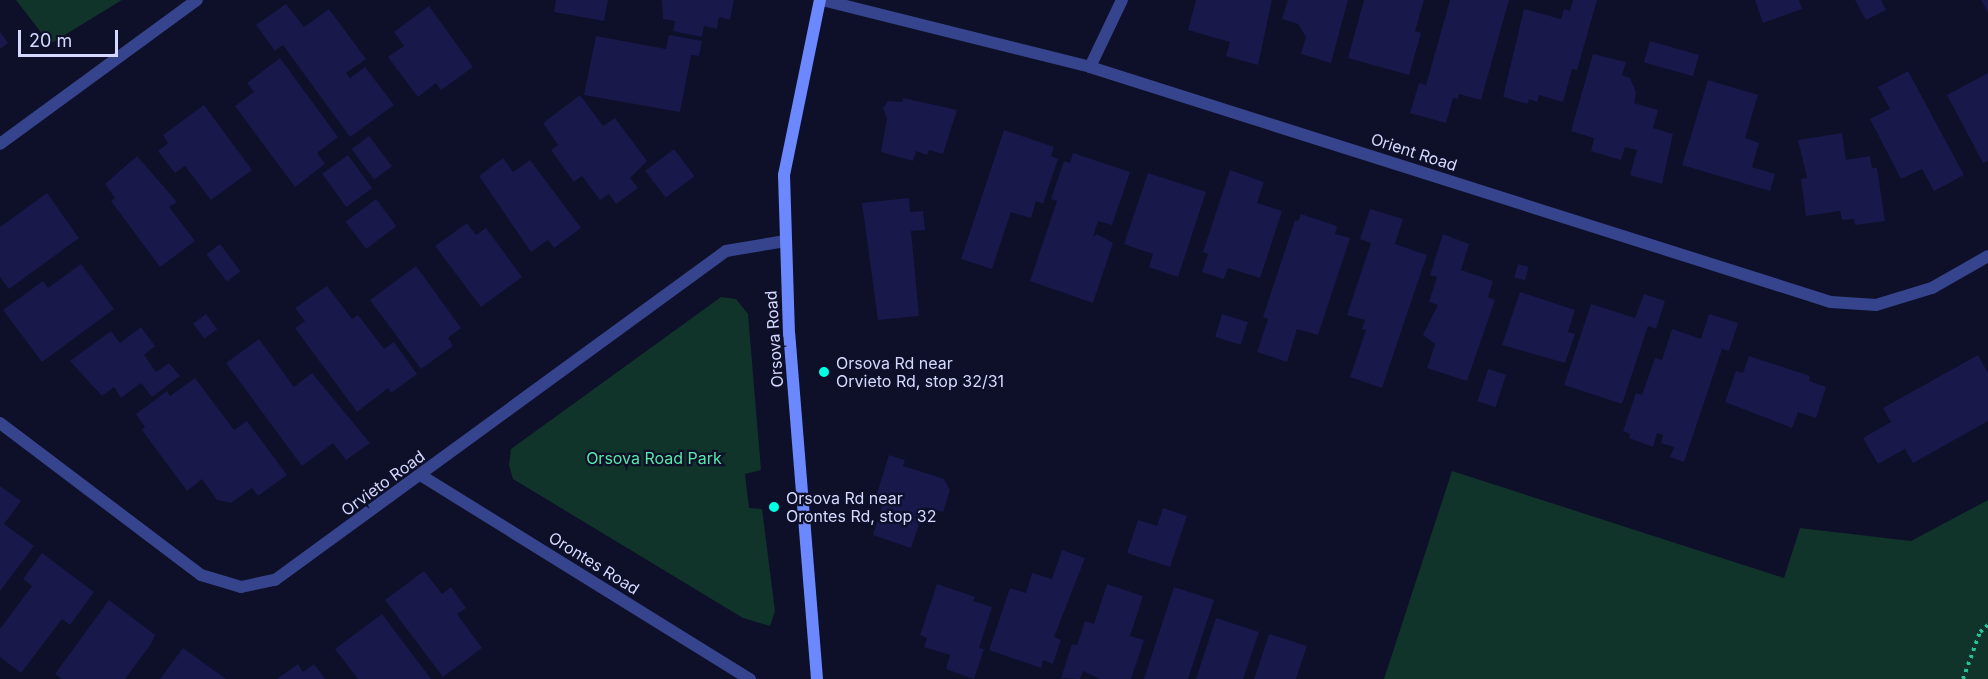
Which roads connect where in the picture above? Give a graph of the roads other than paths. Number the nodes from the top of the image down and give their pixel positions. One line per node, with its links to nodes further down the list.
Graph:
1 (197, 0): 5 (street)
2 (821, 0): 4 (street, Orient Road); 6 (street, Orsova Road)
3 (1122, 0): 4 (street)
4 (1090, 67): 7 (street, Orient Road)
5 (0, 144)
6 (785, 242): 9 (street, Orvieto Road); 11 (street, Orsova Road)
7 (1988, 256)
8 (0, 423): 9 (street, Orvieto Road)
9 (422, 476): 10 (street, Orontes Road)
10 (750, 679)
11 (817, 679)

